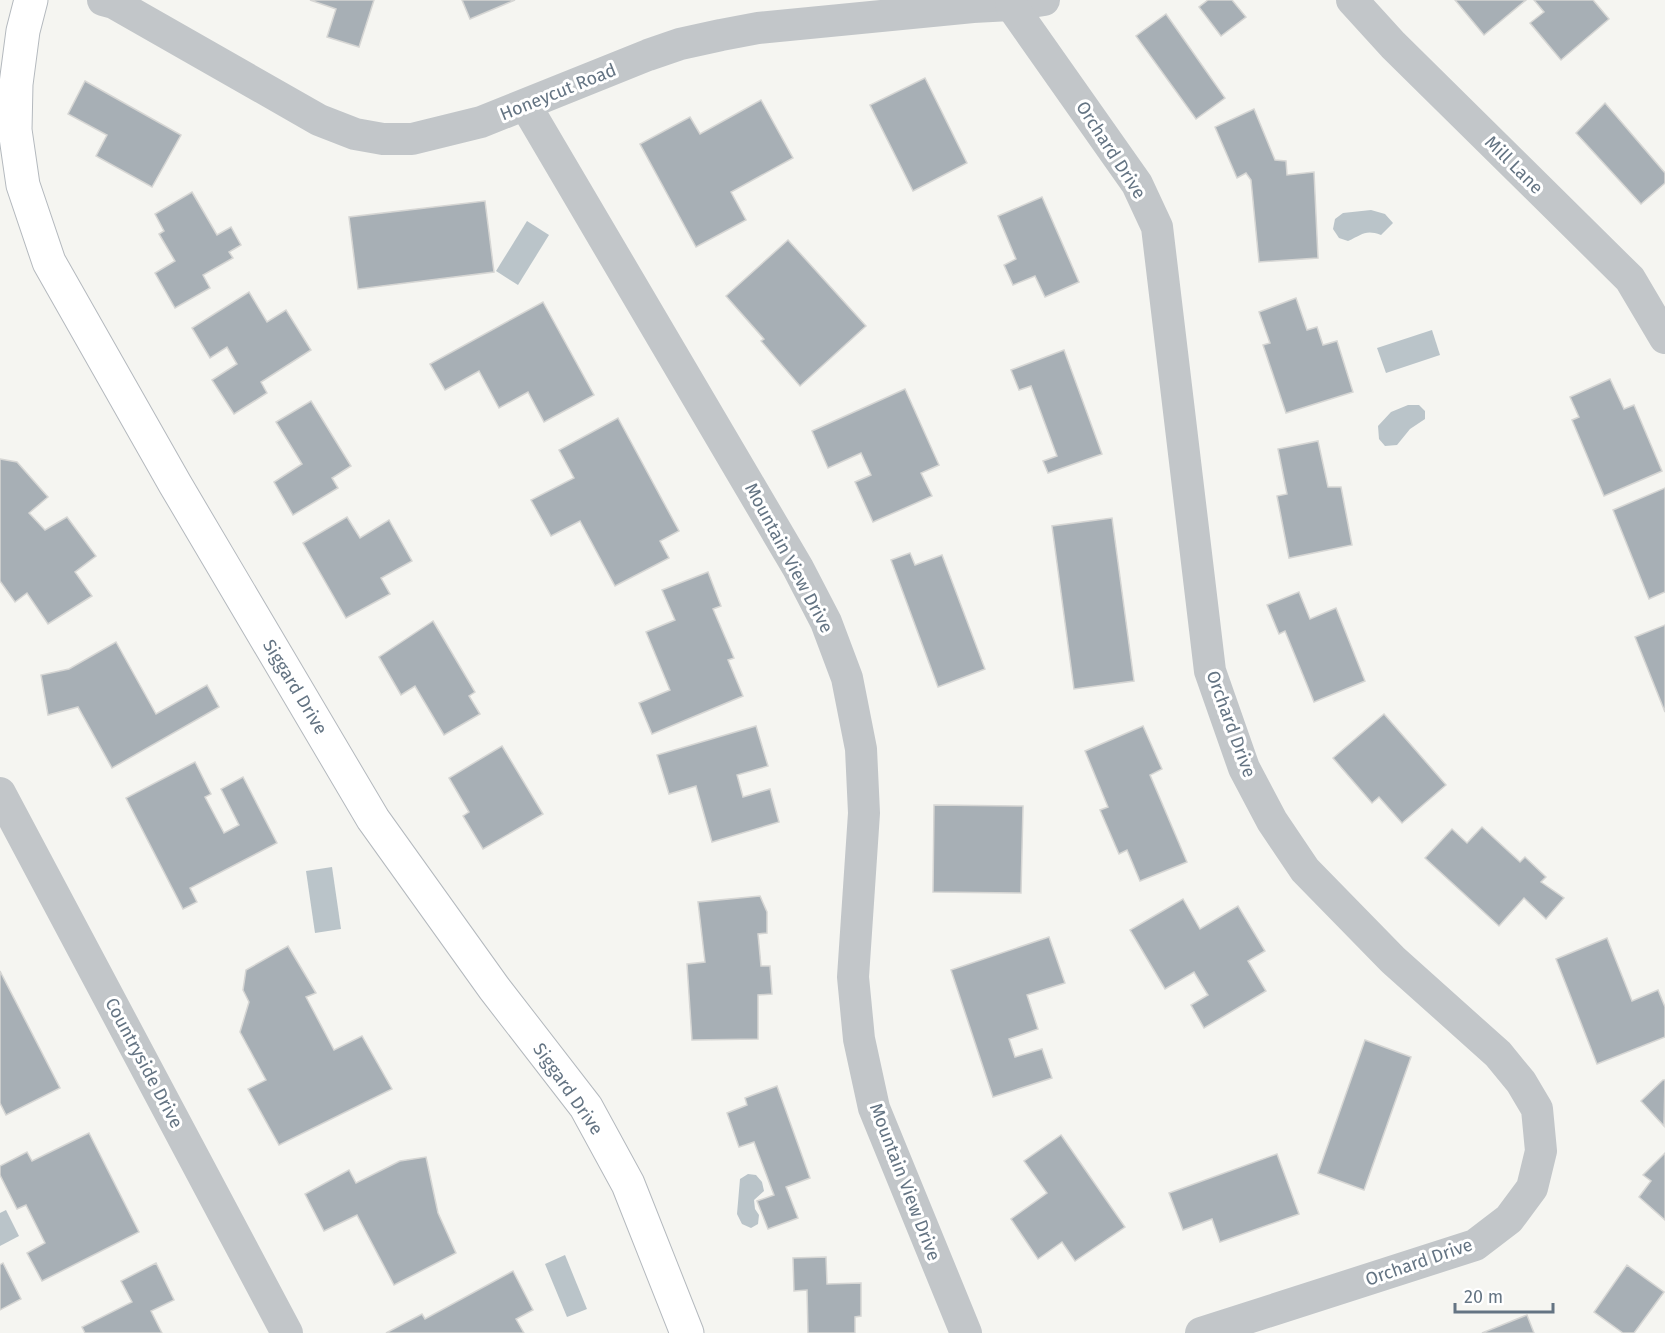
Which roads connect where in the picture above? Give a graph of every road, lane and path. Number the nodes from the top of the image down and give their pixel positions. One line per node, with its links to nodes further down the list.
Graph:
1 (31, 0): 10 (street, Siggard Drive)
2 (103, 0): 6 (street, Honeycut Road)
3 (1044, 0): 5 (street, Honeycut Road)
4 (1352, 0): 7 (street, Mill Lane)
5 (1011, 5): 6 (street, Honeycut Road); 12 (street, Orchard Drive)
6 (526, 106): 11 (street, Mountain View Drive)
7 (1665, 338)
8 (0, 793): 9 (street, Countryside Drive)
9 (287, 1333)
10 (687, 1333)
11 (966, 1333)
12 (1201, 1333)

